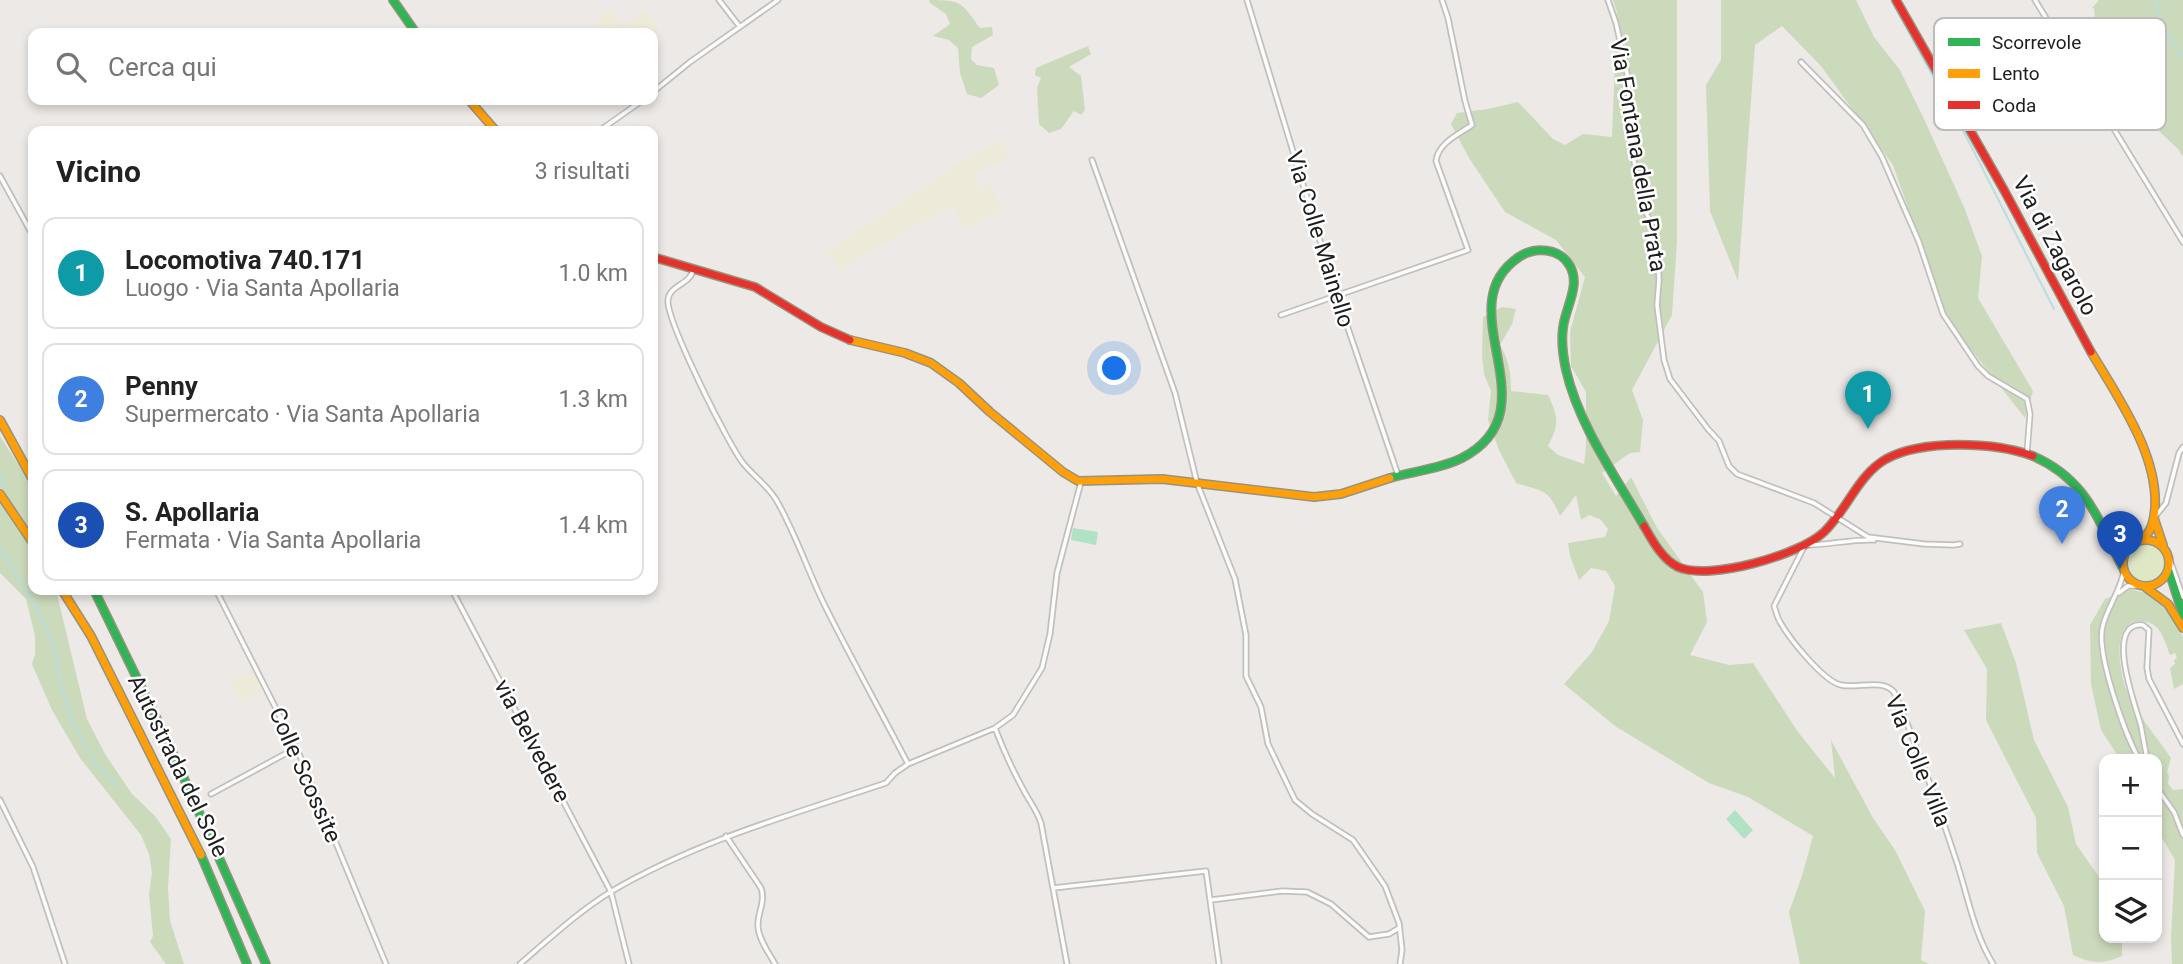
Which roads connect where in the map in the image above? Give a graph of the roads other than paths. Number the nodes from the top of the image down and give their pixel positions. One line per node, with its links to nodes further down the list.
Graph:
1 (393, 0): 11 (main road)
2 (719, 0): 10 (street)
3 (778, 0): 10 (street)
4 (1247, 0): 27 (street, Via Colle Mainello)
5 (1442, 0): 27 (street)
6 (1608, 0): 37 (street, Via Fontana della Prata)
7 (1896, 0): 13 (main road, Via di Zagarolo)
8 (2035, 0): 9 (street)
9 (2046, 18)
10 (740, 27): 14 (street)
11 (413, 28)
12 (1801, 62): 31 (street)
13 (1934, 70)
14 (658, 88)
15 (473, 105): 17 (main road)
16 (636, 105): 18 (street)
17 (492, 126)
18 (606, 126)
19 (1970, 130): 38 (main road, Via di Zagarolo)
20 (2115, 130): 24 (street)
21 (1092, 160): 35 (street)
22 (0, 176): 23 (street)
23 (28, 227)
24 (2183, 242)
25 (658, 258): 26 (main road)
26 (693, 269): 34 (main road); 63 (street)
27 (1337, 296): 28 (street); 33 (street, Via Colle Mainello)
28 (1281, 315)
29 (0, 420): 32 (main road)
30 (2183, 447): 38 (street)
31 (2027, 452): 37 (main road); 39 (main road)
32 (28, 471)
33 (1398, 476): 35 (main road); 44 (main road)
34 (1081, 482): 35 (main road); 58 (street)
35 (1198, 483): 72 (street)
36 (0, 494): 40 (main road)
37 (1835, 517): 42 (street, Via Fontana della Prata); 44 (main road)
38 (2154, 518): 41 (main road); 45 (main road, Via di Zagarolo)
39 (2104, 533): 41 (main road); 48 (main road)
40 (28, 536)
41 (2140, 540): 45 (main road); 48 (main road)
42 (1889, 541): 43 (street); 44 (street)
43 (1960, 544)
44 (1805, 545): 83 (street, Via Colle Villa)
45 (2164, 548): 46 (main road)
46 (2169, 557): 47 (main road); 54 (street)
47 (2169, 569): 49 (main road); 56 (main road)
48 (2124, 570): 49 (main road); 55 (street)
49 (2142, 586): 55 (street); 57 (main road)
50 (65, 595): 74 (main road, Autostrada del Sole)
51 (96, 595): 75 (main road, Autostrada del Sole)
52 (219, 595): 60 (street, Colle Scossite)
53 (455, 595): 70 (street, via Belvedere)
54 (2183, 597)
55 (2114, 601): 61 (street)
56 (2183, 615)
57 (2183, 628)
58 (995, 728): 63 (street); 69 (street)
59 (2183, 744): 62 (street)
60 (296, 748): 64 (street); 76 (street, Colle Scossite)
61 (2136, 754)
62 (2146, 754)
63 (908, 764): 68 (street)
64 (211, 794)
65 (2162, 795): 67 (street)
66 (0, 800): 73 (street)
67 (2183, 835)
68 (726, 836): 70 (street); 79 (street)
69 (1053, 888): 71 (street); 80 (street)
70 (611, 892): 77 (street); 78 (street, via Belvedere)
71 (1211, 900): 72 (street); 81 (street)
72 (1399, 928): 82 (street)
73 (65, 964)
74 (247, 964)
75 (266, 964)
76 (386, 964)
77 (520, 964)
78 (629, 964)
79 (775, 964)
80 (1067, 964)
81 (1219, 964)
82 (1400, 964)
83 (1993, 964)

